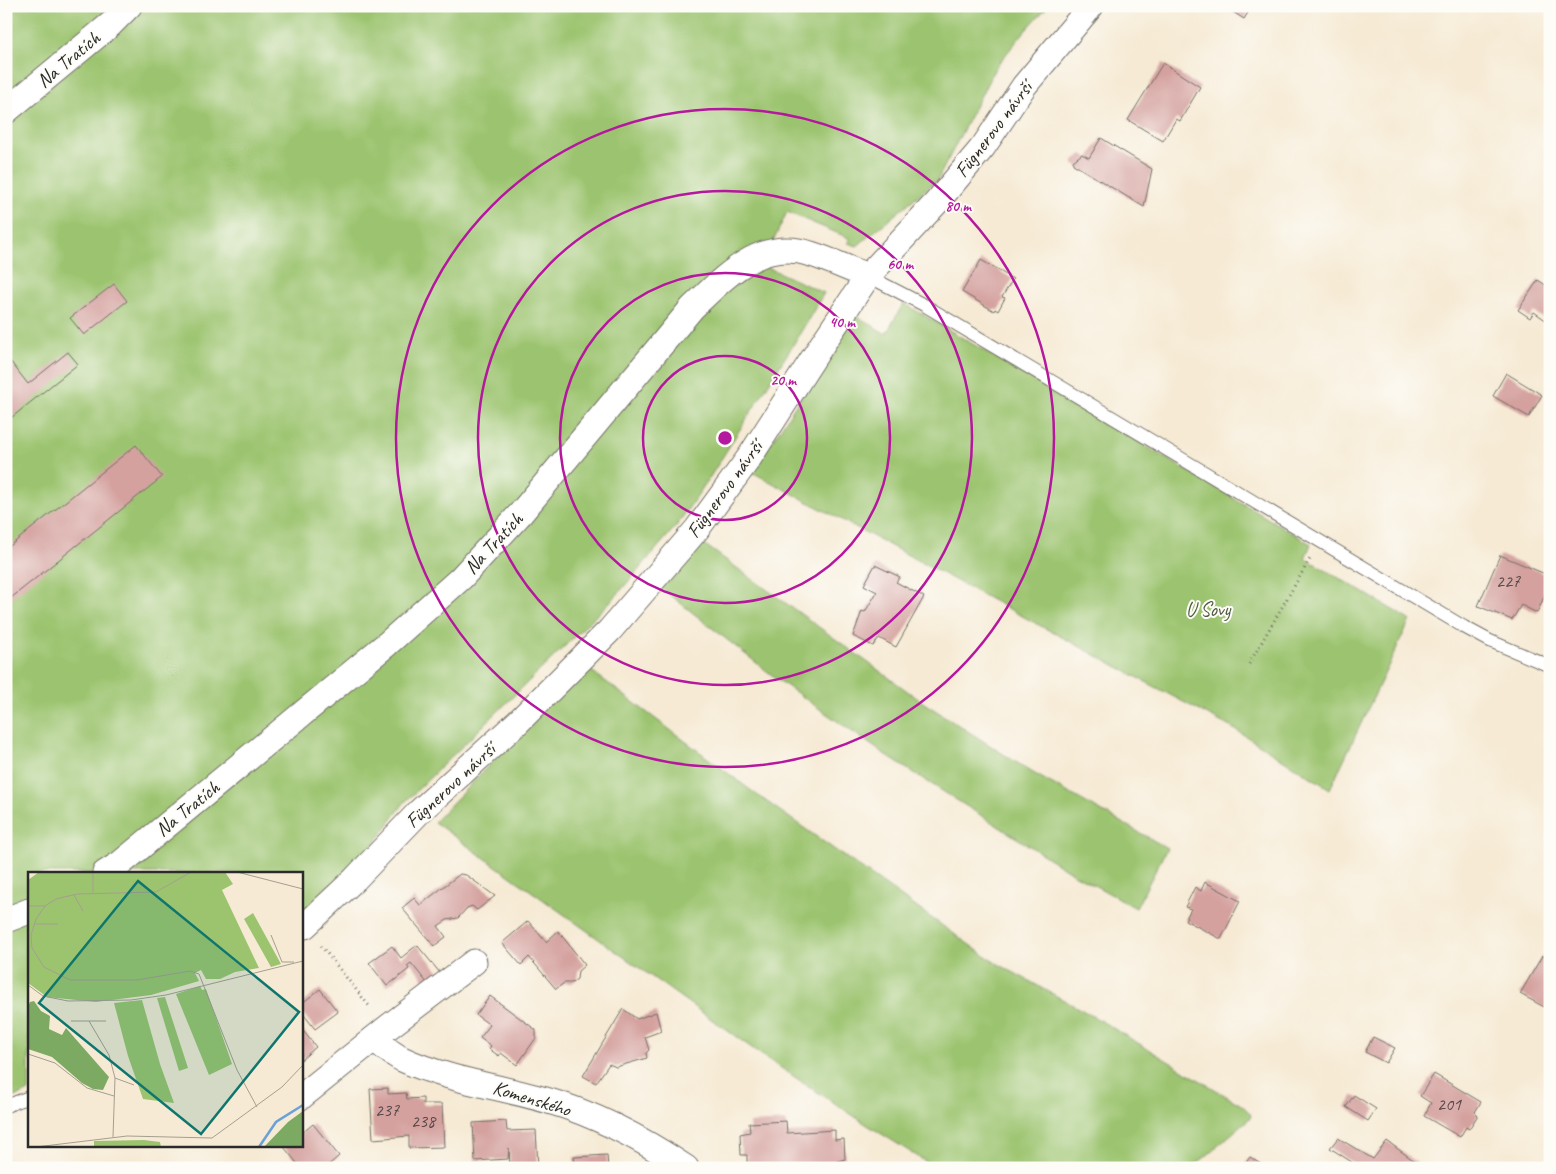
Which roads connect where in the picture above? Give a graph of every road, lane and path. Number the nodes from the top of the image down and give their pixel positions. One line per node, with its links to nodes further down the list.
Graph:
1 (129, 6): 3 (street, Na Tratích)
2 (1090, 6): 4 (street, Fügnerovo návrší)
3 (6, 111)
4 (868, 276): 5 (lane); 8 (street, Na Tratích); 11 (street, Fügnerovo návrší)
5 (1320, 541): 6 (path); 7 (lane)
6 (1250, 664)
7 (1550, 666)
8 (107, 872)
9 (28, 911): 10 (street)
10 (6, 920)
11 (308, 933): 13 (path)
12 (474, 962): 13 (street)
13 (380, 1034): 14 (street); 17 (street, Komenského)
14 (302, 1096)
15 (28, 1097): 16 (lane)
16 (6, 1106)
17 (686, 1168)

